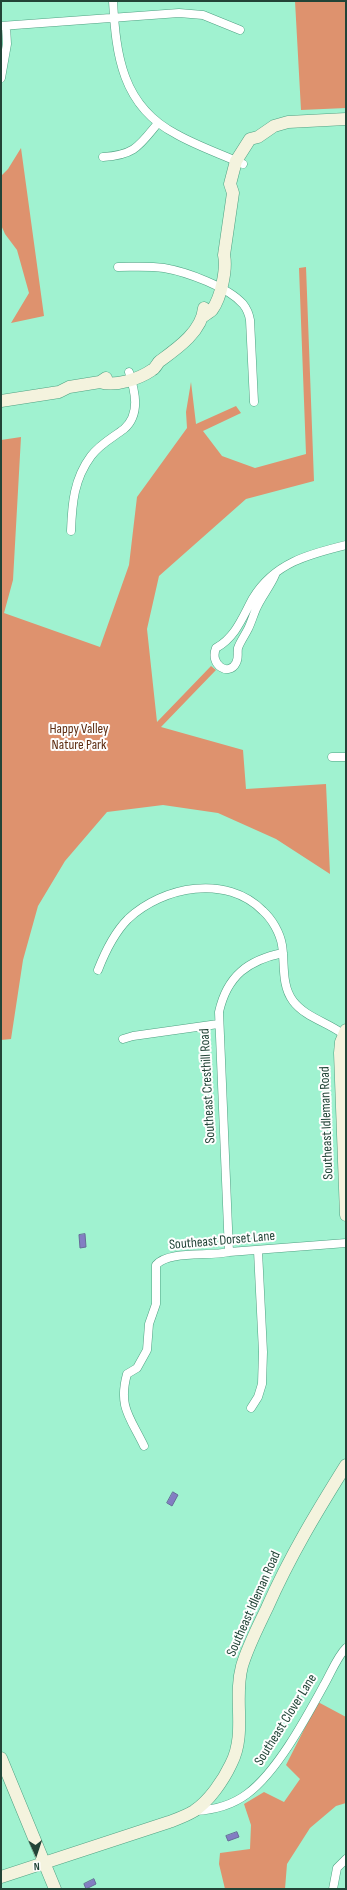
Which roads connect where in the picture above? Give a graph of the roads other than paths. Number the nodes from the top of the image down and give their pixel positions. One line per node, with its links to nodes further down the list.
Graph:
1 (113, 1): 2 (street)
2 (114, 19): 3 (street); 4 (street); 7 (street)
3 (3, 26): 5 (street)
4 (240, 30)
5 (1, 78)
6 (346, 119): 9 (main road)
7 (158, 123): 8 (street); 9 (street)
8 (103, 157)
9 (239, 163): 11 (main road)
10 (118, 267): 11 (street)
11 (217, 287): 12 (main road); 16 (street)
12 (130, 375): 13 (main road); 17 (street)
13 (69, 386): 14 (main road); 15 (main road)
14 (1, 392)
15 (1, 401)
16 (254, 402)
17 (71, 531)
18 (346, 545): 19 (street)
19 (275, 574): 19 (street)
20 (332, 757): 21 (street)
21 (346, 757)
22 (283, 953): 23 (street); 24 (street, Southeast Cresthill Road); 25 (street)
23 (98, 970)
24 (218, 1024): 26 (street); 30 (street, Southeast Cresthill Road)
25 (345, 1032): 27 (main road, Southeast Idleman Road)
26 (123, 1039)
27 (346, 1215)
28 (346, 1243): 29 (street, Southeast Dorset Lane)
29 (258, 1251): 30 (street, Southeast Dorset Lane); 31 (street)
30 (229, 1252): 32 (street, Southeast Dorset Lane)
31 (251, 1408)
32 (144, 1446)
33 (346, 1465): 36 (main road, Southeast Idleman Road)
34 (346, 1648): 36 (street, Southeast Clover Lane)
35 (1, 1758): 38 (main road)
36 (195, 1811): 38 (main road, Southeast Idleman Road)
37 (346, 1859): 41 (street)
38 (44, 1863): 39 (main road, Southeast Idleman Road); 40 (main road)
39 (1, 1877)
40 (55, 1889)
41 (333, 1889)

